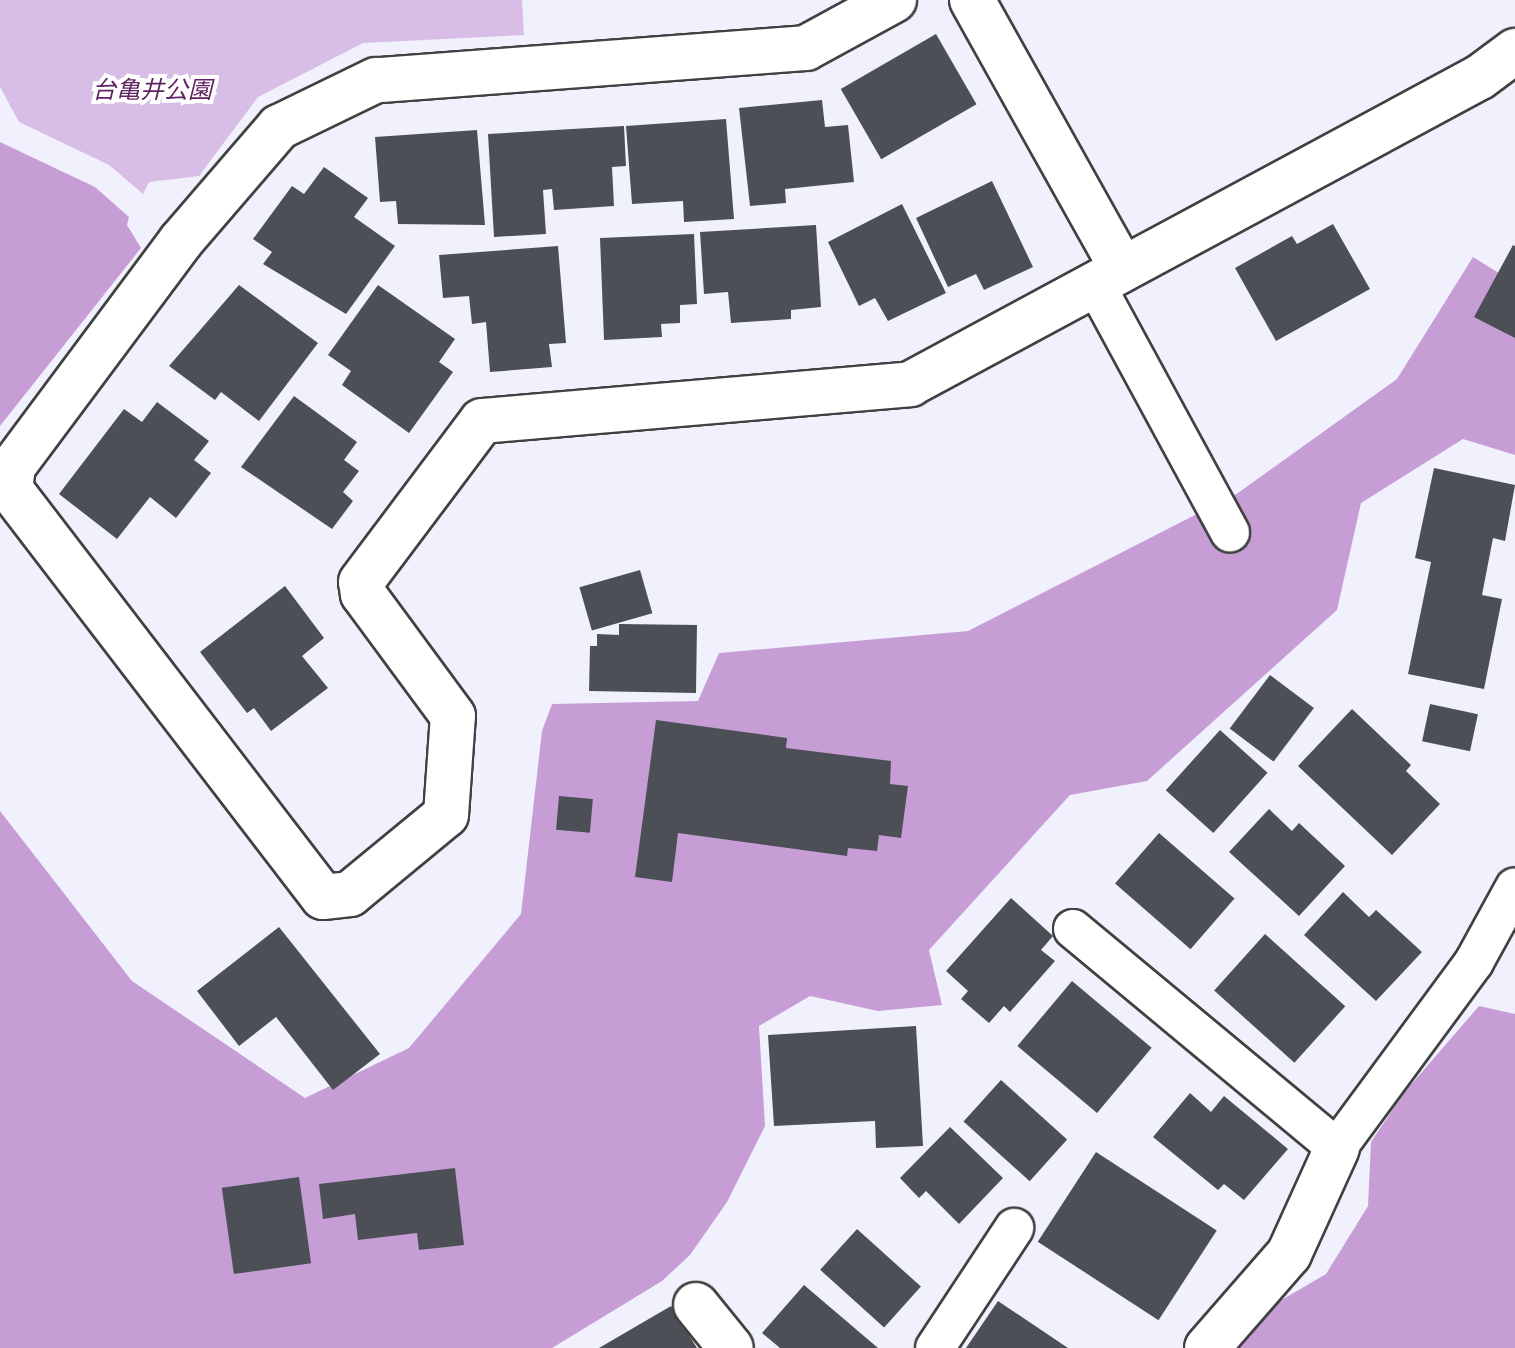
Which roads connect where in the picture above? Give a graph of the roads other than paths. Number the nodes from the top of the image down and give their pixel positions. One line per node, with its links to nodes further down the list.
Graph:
1 (894, 0): 4 (street)
2 (972, 0): 4 (street)
3 (1515, 51): 4 (street)
4 (1107, 275): 5 (lane)
5 (1230, 532)
6 (1515, 887): 8 (lane)
7 (1073, 929): 8 (lane)
8 (1337, 1148): 13 (street)
9 (1014, 1228): 12 (lane)
10 (696, 1305): 11 (street)
11 (731, 1348)
12 (935, 1348)
13 (1207, 1348)

